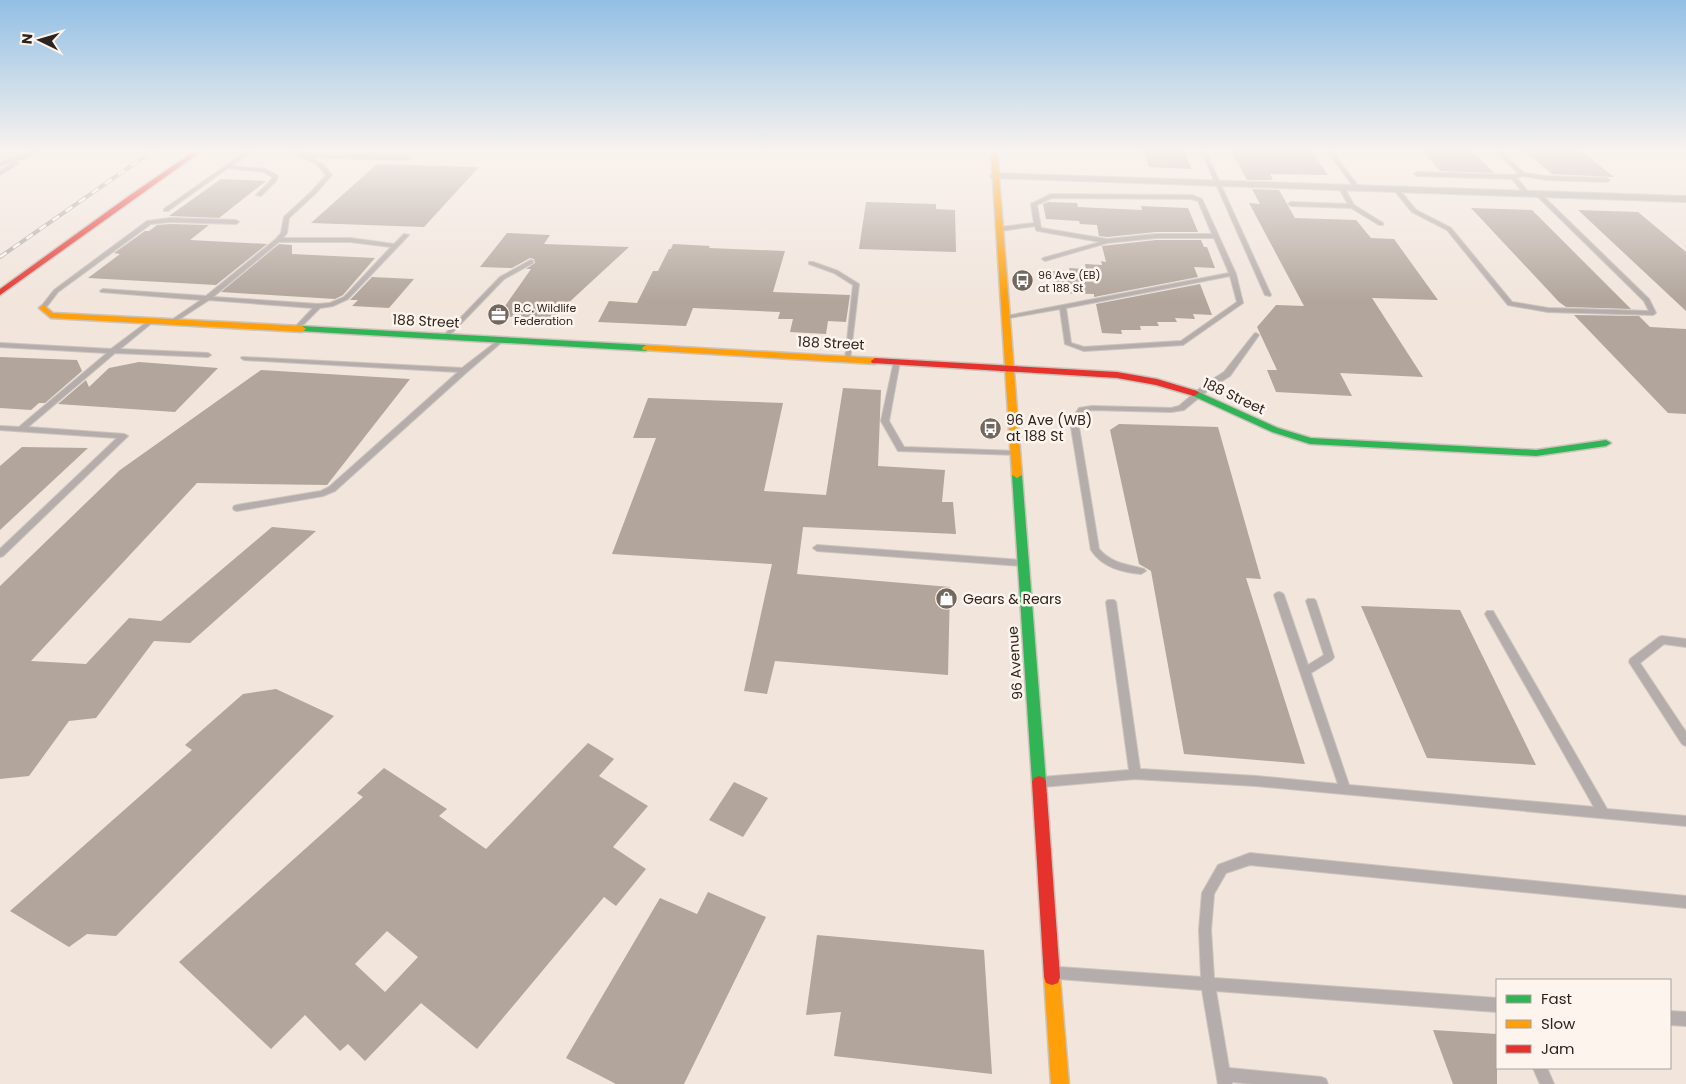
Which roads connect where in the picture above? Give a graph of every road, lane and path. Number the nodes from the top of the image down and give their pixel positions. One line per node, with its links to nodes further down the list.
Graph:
1 (109, 201): 27 (main road)
2 (126, 201): 30 (main road)
3 (179, 201): 14 (lane)
4 (305, 201): 21 (lane)
5 (997, 201): 18 (main road, 96 Avenue)
6 (1041, 201): 16 (lane)
7 (1200, 201): 20 (lane)
8 (1226, 201): 31 (lane)
9 (1349, 201): 13 (lane)
10 (1405, 201): 11 (lane)
11 (1540, 201)
12 (1292, 204): 13 (lane)
13 (1352, 206): 17 (lane)
14 (166, 210)
15 (236, 222): 35 (lane)
16 (1038, 224): 18 (lane); 22 (lane)
17 (1381, 224)
18 (1000, 229): 36 (main road, 96 Avenue)
19 (406, 236): 23 (lane)
20 (1216, 236): 22 (lane); 28 (lane)
21 (278, 240): 23 (lane); 32 (lane)
22 (1108, 241): 24 (lane)
23 (396, 246): 33 (lane)
24 (1045, 259)
25 (531, 262): 41 (lane)
26 (811, 263): 47 (lane)
27 (8, 273)
28 (1233, 274): 34 (lane); 34 (lane)
29 (103, 291): 32 (lane)
30 (0, 293)
31 (1268, 295)
32 (208, 298): 33 (lane); 38 (lane)
33 (318, 306): 39 (lane)
34 (1063, 306): 36 (lane)
35 (44, 308): 37 (main road, 188 Street)
36 (1006, 318): 49 (main road, 96 Avenue)
37 (151, 320): 38 (main road, 188 Street); 44 (lane)
38 (172, 322): 39 (main road, 188 Street)
39 (296, 328): 41 (main road, 188 Street)
40 (1256, 335): 51 (lane)
41 (445, 337): 42 (main road, 188 Street)
42 (501, 340): 47 (main road, 188 Street); 50 (lane)
43 (0, 345): 44 (lane)
44 (113, 351): 45 (lane); 53 (lane)
45 (208, 356)
46 (244, 358): 50 (lane)
47 (848, 359): 48 (main road, 188 Street)
48 (897, 361): 49 (main road, 188 Street); 55 (lane)
49 (1009, 368): 51 (main road, 188 Street); 55 (main road, 96 Avenue)
50 (464, 370): 56 (lane)
51 (1199, 395): 54 (main road, 188 Street); 60 (lane)
52 (0, 428): 53 (lane)
53 (21, 429): 58 (lane)
54 (1606, 443)
55 (1016, 453): 59 (main road, 96 Avenue)
56 (237, 508)
57 (817, 548): 59 (lane)
58 (0, 554)
59 (1022, 564): 69 (main road, 96 Avenue)
60 (1141, 571)
61 (1279, 595): 66 (lane)
62 (1311, 601): 66 (lane)
63 (1111, 602): 68 (lane)
64 (1490, 614): 71 (lane)
65 (1686, 643): 67 (lane)
66 (1305, 672): 70 (lane)
67 (1686, 741)
68 (1135, 774): 69 (lane); 70 (lane)
69 (1039, 783): 74 (main road, 96 Avenue)
70 (1345, 789): 71 (lane)
71 (1604, 814): 72 (lane)
72 (1686, 821)
73 (1686, 902): 75 (lane)
74 (1052, 973): 75 (lane); 81 (main road, 96 Avenue)
75 (1208, 984): 76 (lane); 80 (lane)
76 (1496, 1005)
77 (1671, 1018): 78 (lane)
78 (1686, 1019)
79 (1540, 1069): 83 (lane)
80 (1224, 1079): 82 (lane)
81 (1060, 1084)
82 (1321, 1084)
83 (1547, 1084)

